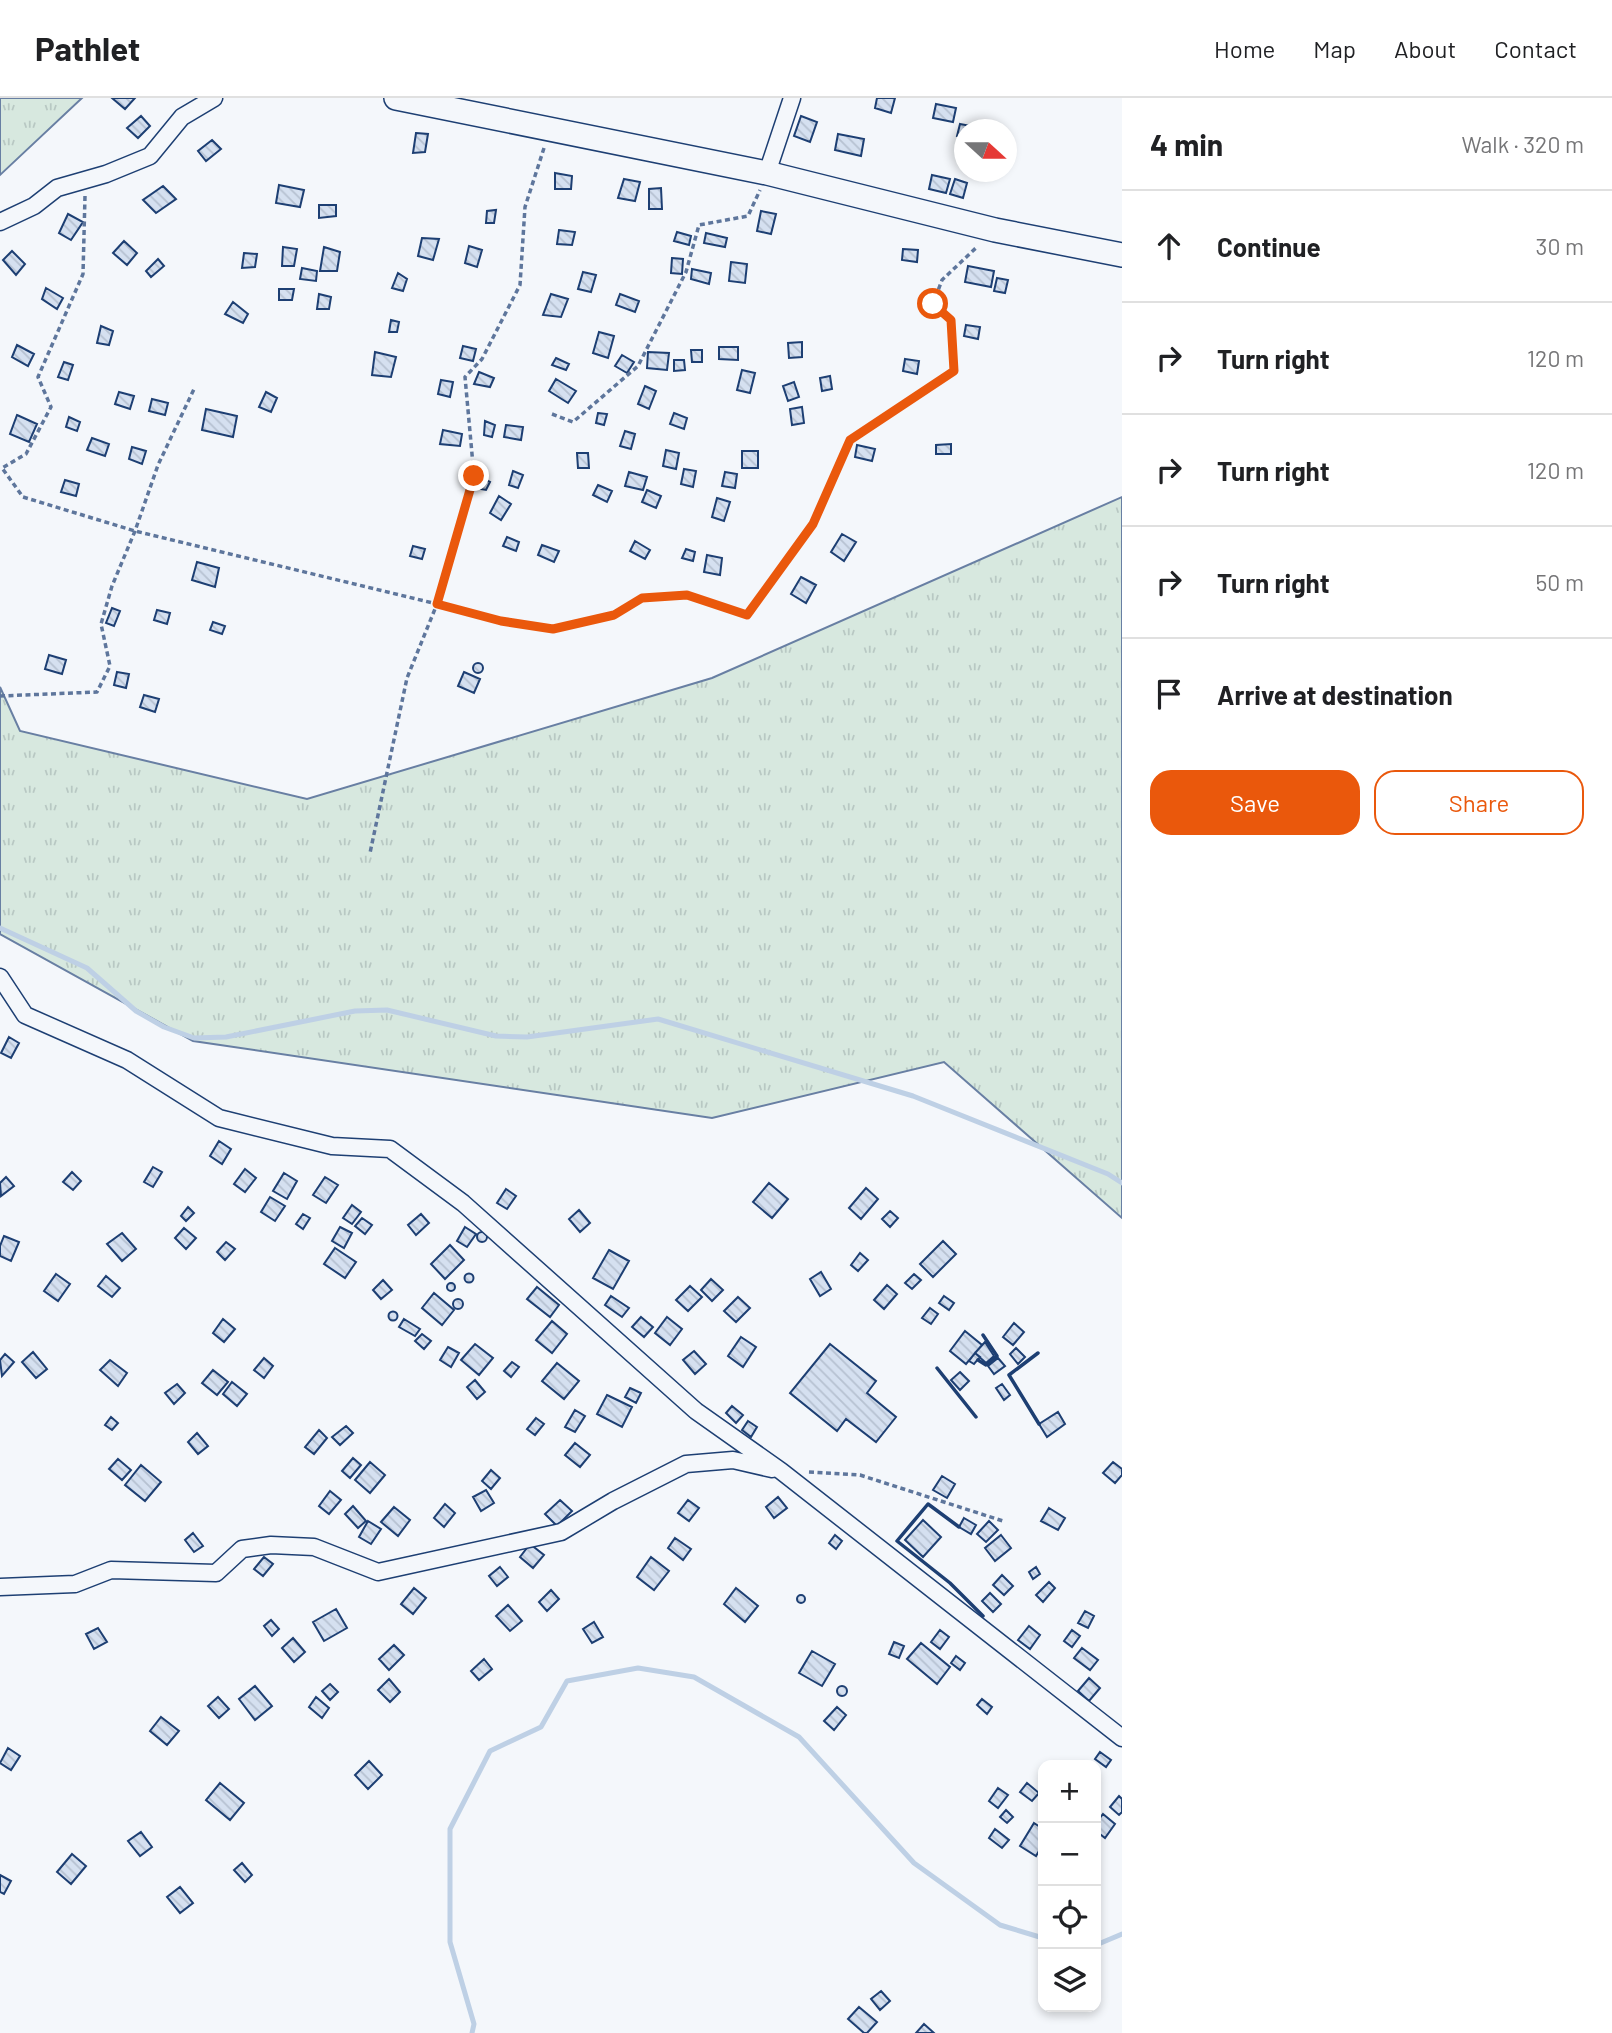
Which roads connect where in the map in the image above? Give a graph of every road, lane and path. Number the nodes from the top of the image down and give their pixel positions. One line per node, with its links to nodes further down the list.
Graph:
1 (214, 98): 6 (street)
2 (396, 98): 4 (main road)
3 (792, 98): 5 (street)
4 (550, 130): 5 (main road); 13 (path)
5 (767, 173): 8 (main road); 11 (path)
6 (85, 180): 7 (street); 12 (path)
7 (0, 222)
8 (995, 230): 9 (main road); 13 (path)
9 (1122, 255)
10 (194, 389): 12 (path)
11 (552, 414)
12 (135, 531): 13 (path); 14 (path)
13 (437, 604): 15 (path)
14 (0, 696)
15 (370, 853)
16 (0, 977): 17 (street)
17 (781, 1471): 18 (path); 19 (street); 20 (street)
18 (1003, 1521)
19 (0, 1587)
20 (1122, 1738)

